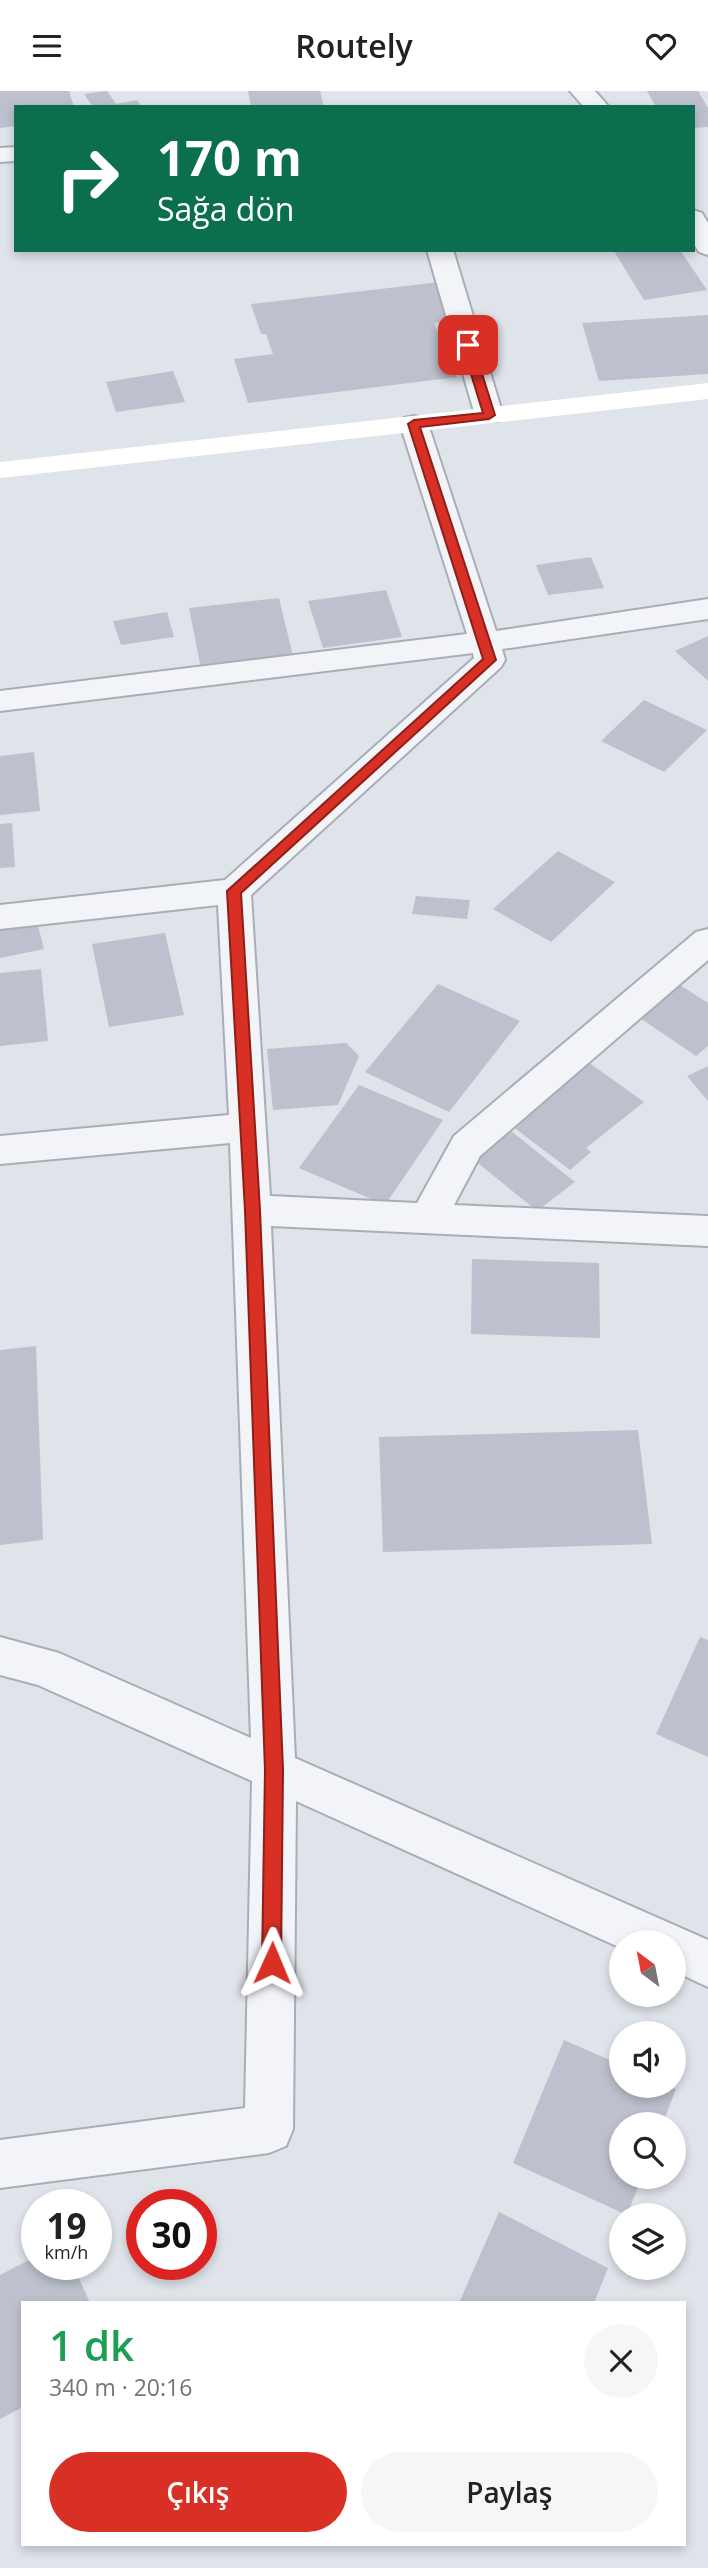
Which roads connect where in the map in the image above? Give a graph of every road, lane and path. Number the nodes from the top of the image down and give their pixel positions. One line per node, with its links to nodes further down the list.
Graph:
1 (582, 91): 2 (street)
2 (595, 105)
3 (695, 222): 4 (street)
4 (708, 247)
5 (441, 252): 7 (street)
6 (708, 391): 7 (street)
7 (489, 415): 8 (street)
8 (414, 424): 9 (street); 11 (street)
9 (0, 470)
10 (708, 609): 11 (street)
11 (484, 642): 12 (street); 13 (street)
12 (0, 702)
13 (234, 891): 14 (street); 16 (street)
14 (0, 917)
15 (708, 941): 19 (street)
16 (248, 1127): 17 (street); 18 (street)
17 (0, 1150)
18 (253, 1210): 19 (street); 22 (street)
19 (428, 1218): 20 (street)
20 (708, 1231)
21 (0, 1656): 22 (street)
22 (274, 1770): 23 (street); 26 (street)
23 (632, 1930)
24 (686, 1953): 25 (street)
25 (708, 1963)
26 (0, 2164)

